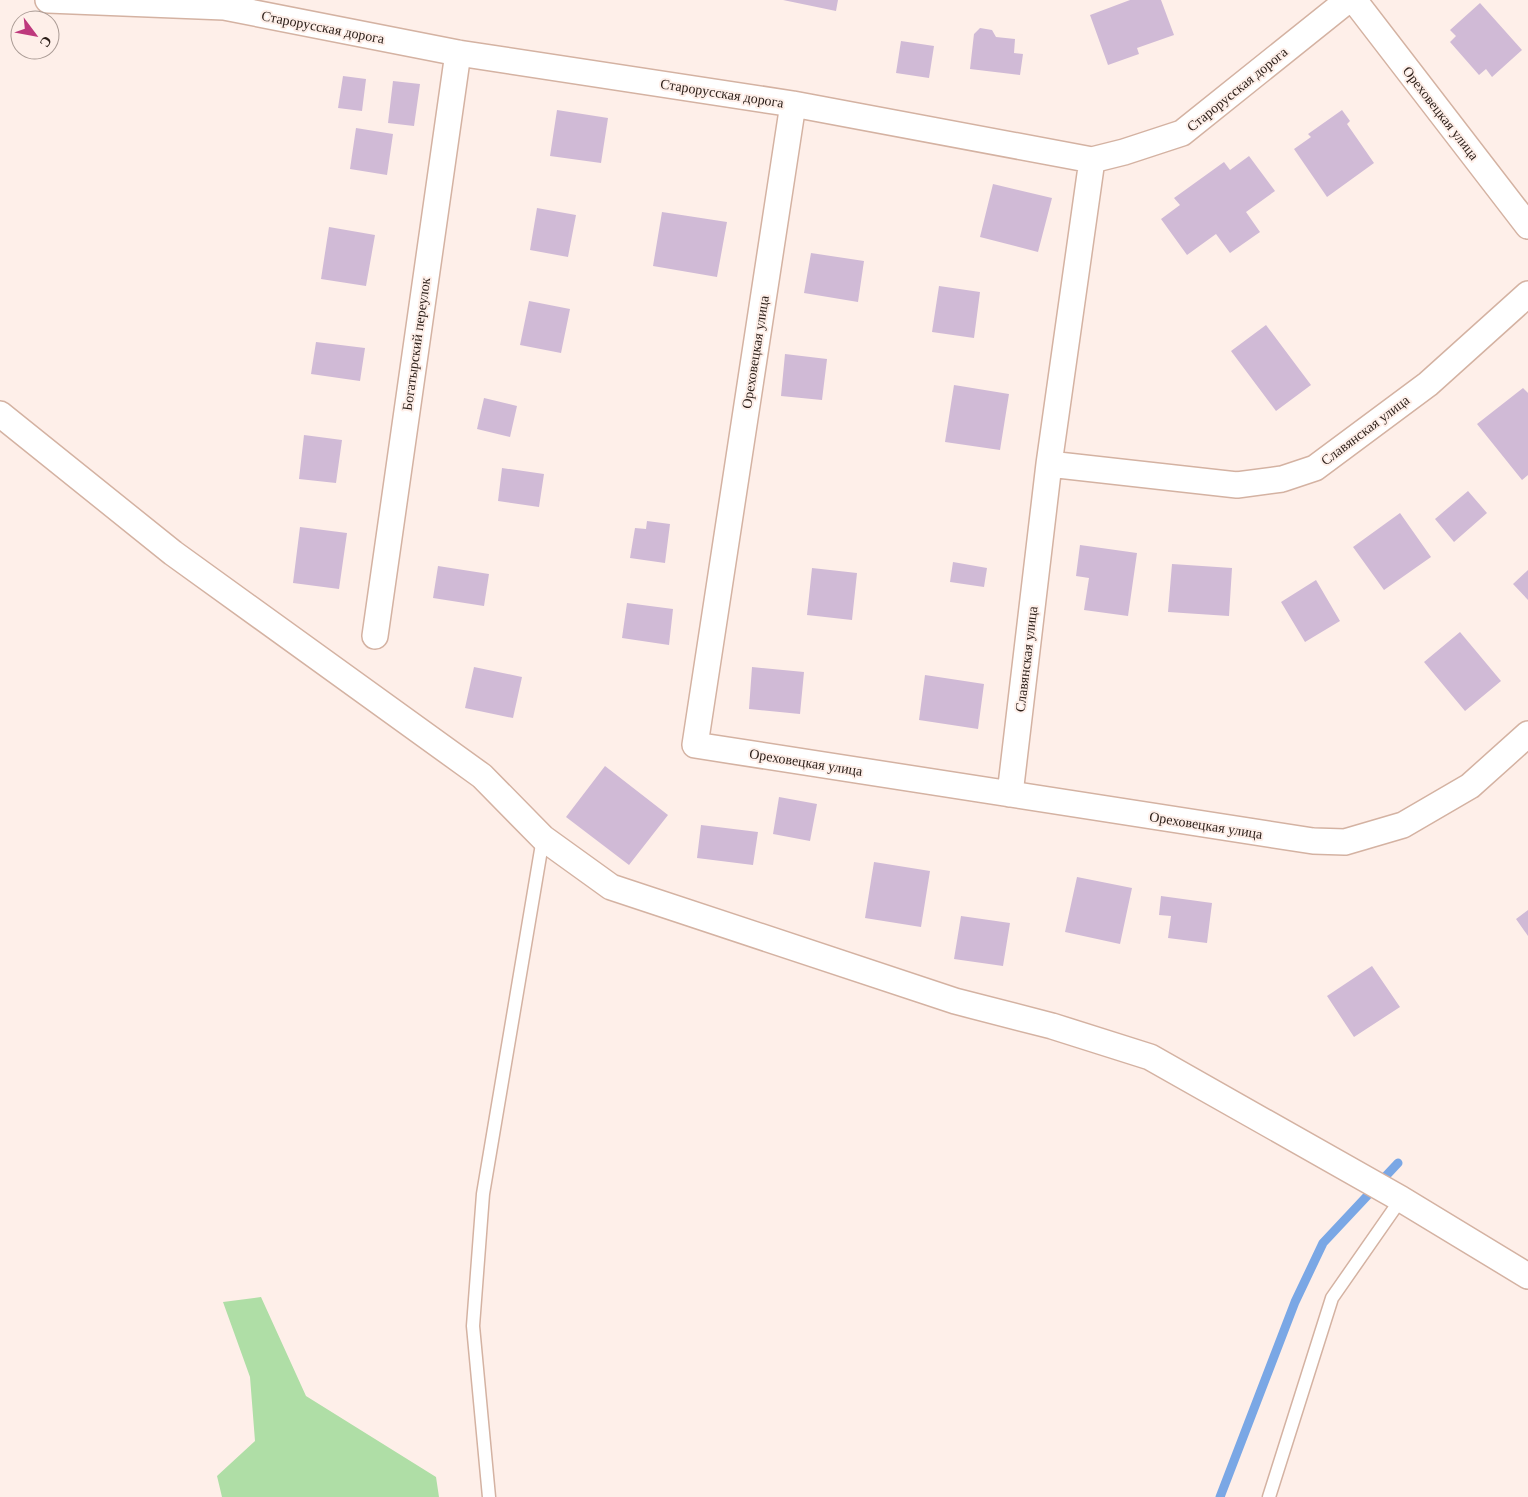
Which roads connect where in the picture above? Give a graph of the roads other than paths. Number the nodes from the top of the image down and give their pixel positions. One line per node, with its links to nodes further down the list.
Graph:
1 (48, 0): 4 (street, Старорусская дорога)
2 (1348, 0): 7 (street, Старорусская дорога)
3 (1354, 0): 8 (street, Ореховецкая улица)
4 (226, 4): 5 (street, Старорусская дорога)
5 (458, 53): 6 (street, Старорусская дорога); 12 (street, Богатырский переулок)
6 (793, 104): 7 (street, Старорусская дорога); 14 (street, Ореховецкая улица)
7 (1092, 160): 11 (street, Славянская улица)
8 (1528, 226)
9 (1528, 294): 11 (street, Славянская улица)
10 (0, 414): 15 (street)
11 (1049, 464): 14 (street, Славянская улица)
12 (375, 636)
13 (1528, 734): 14 (street, Ореховецкая улица)
14 (1010, 794)
15 (543, 838): 16 (street); 18 (lane)
16 (1401, 1200): 17 (street); 19 (lane)
17 (1528, 1276)
18 (489, 1497)
19 (1270, 1497)

